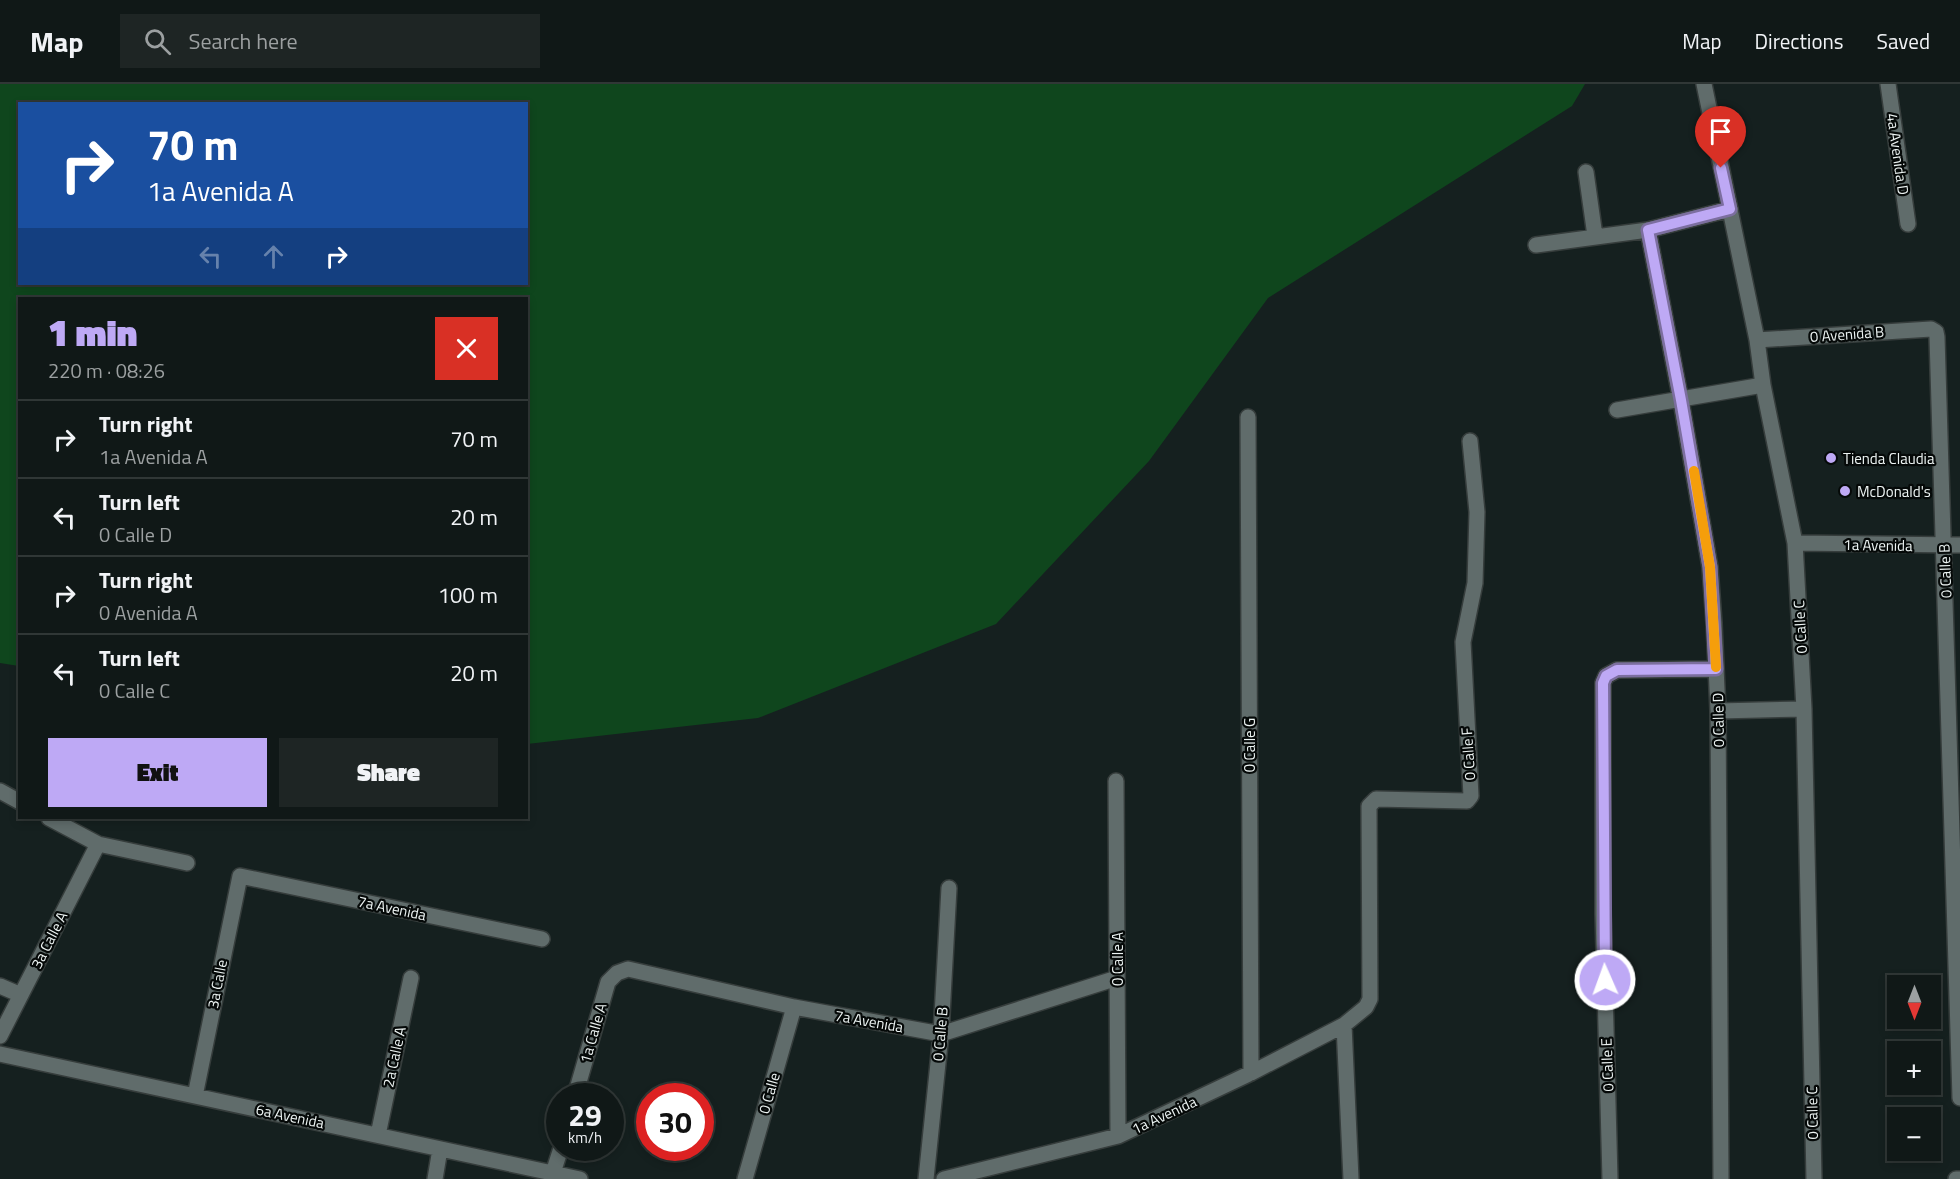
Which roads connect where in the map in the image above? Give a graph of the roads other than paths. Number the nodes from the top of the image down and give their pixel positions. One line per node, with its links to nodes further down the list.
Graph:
1 (1704, 84): 4 (street, 0 Calle C)
2 (1888, 84): 5 (street, 4a Avenida D)
3 (1586, 172): 7 (street)
4 (1730, 209): 6 (street); 10 (street, 0 Calle C)
5 (1908, 224)
6 (1648, 230): 7 (street); 12 (street, 0 Calle D)
7 (1595, 236): 8 (street)
8 (1536, 245)
9 (1936, 332): 10 (street, 0 Avenida B); 17 (street, 0 Calle B)
10 (1757, 340): 11 (street, 0 Calle C)
11 (1763, 385): 12 (street); 16 (street, 0 Calle C)
12 (1681, 400): 13 (street); 18 (street, 0 Calle D)
13 (1617, 410)
14 (1248, 417): 41 (street, 0 Calle G)
15 (1470, 441): 36 (street, 0 Calle F)
16 (1795, 543): 17 (street, 1a Avenida); 19 (street, 0 Calle C)
17 (1952, 545): 44 (street, 0 Calle B)
18 (1716, 669): 20 (street, 0 Calle D); 56 (street, 0 Calle E)
19 (1804, 709): 20 (street); 58 (street, 0 Calle C)
20 (1718, 711): 57 (street, 0 Calle D)
21 (1116, 781): 32 (street, 0 Calle A)
22 (0, 791): 23 (street)
23 (18, 801)
24 (51, 819): 25 (street)
25 (98, 844): 26 (street); 34 (street, 3a Calle A)
26 (187, 863)
27 (243, 875): 29 (street, 7a Avenida); 43 (street, 3a Calle)
28 (949, 888): 38 (street, 0 Calle B)
29 (542, 939)
30 (616, 973): 35 (street, 7a Avenida); 42 (street, 1a Calle A)
31 (411, 978): 45 (street, 2a Calle A)
32 (1117, 978): 38 (street, 7a Avenida); 46 (street, 0 Calle A)
33 (0, 986): 34 (street)
34 (21, 995): 39 (street, 3a Calle A)
35 (794, 1007): 38 (street, 7a Avenida); 52 (street, 0 Calle)
36 (1366, 1007): 37 (street, 1a Avenida)
37 (1344, 1025): 41 (street, 1a Avenida); 55 (street)
38 (941, 1034): 53 (street, 0 Calle B)
39 (0, 1036)
40 (0, 1054): 43 (street, 6a Avenida)
41 (1251, 1073): 46 (street, 1a Avenida)
42 (579, 1083)
43 (195, 1096): 45 (street, 6a Avenida)
44 (1960, 1098)
45 (378, 1135): 47 (street, 6a Avenida)
46 (1118, 1136): 54 (street, 1a Avenida)
47 (440, 1149): 49 (street, 6a Avenida); 50 (street)
48 (557, 1161): 49 (street)
49 (553, 1173): 51 (street, 6a Avenida)
50 (435, 1179)
51 (580, 1179)
52 (745, 1179)
53 (926, 1179)
54 (944, 1179)
55 (1351, 1179)
56 (1610, 1179)
57 (1721, 1179)
58 (1814, 1179)

